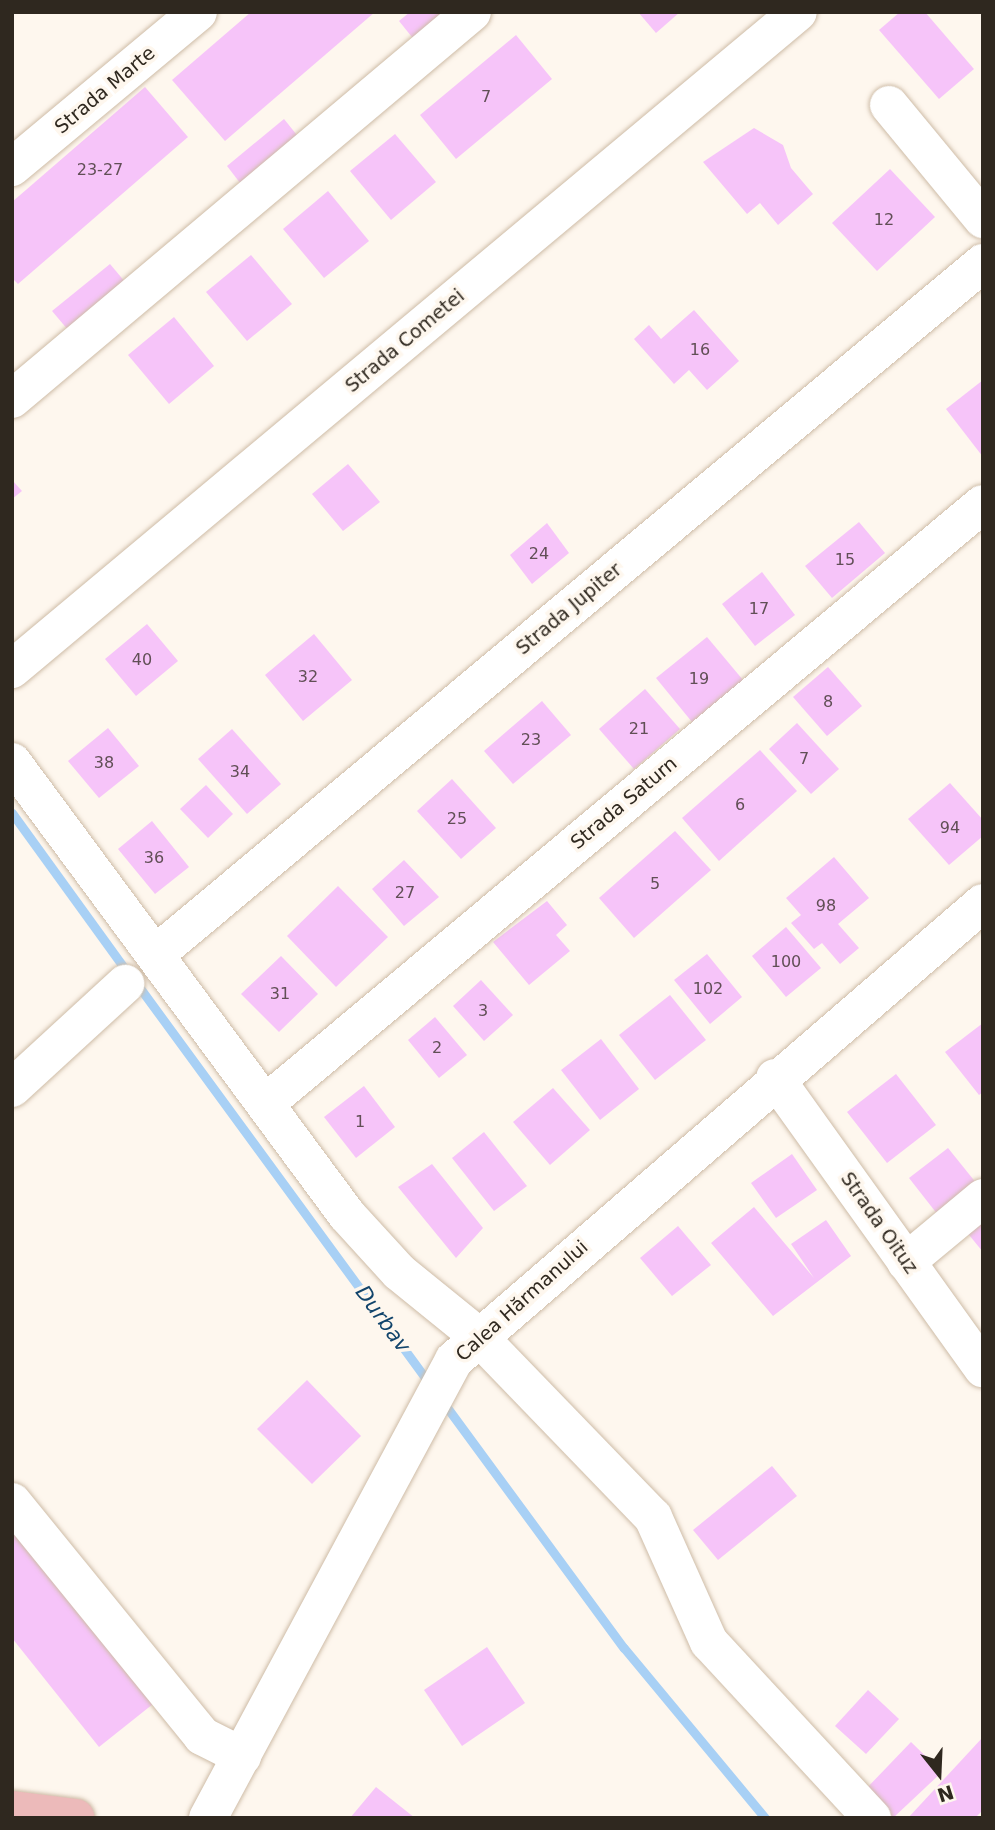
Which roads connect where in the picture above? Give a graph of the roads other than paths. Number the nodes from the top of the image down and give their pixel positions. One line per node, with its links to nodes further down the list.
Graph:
1 (198, 12): 5 (street, Strada Marte)
2 (472, 12): 8 (street)
3 (798, 12): 10 (street, Strada Cometei)
4 (889, 105): 6 (street)
5 (12, 167)
6 (983, 219)
7 (983, 263): 13 (street, Strada Jupiter)
8 (12, 399)
9 (983, 504): 17 (street, Strada Saturn)
10 (12, 670)
11 (12, 762): 13 (street)
12 (983, 903): 15 (street, Calea Hărmanului)
13 (156, 954): 17 (street)
14 (125, 984): 16 (street)
15 (775, 1078): 19 (street, Strada Oituz); 21 (street, Calea Hărmanului)
16 (12, 1088)
17 (266, 1103): 21 (street)
18 (983, 1198): 19 (street)
19 (906, 1262): 20 (street, Strada Oituz)
20 (977, 1347)
21 (466, 1348): 23 (street, Calea Hărmanului); 24 (street)
22 (12, 1502): 23 (street)
23 (242, 1756): 27 (street, Calea Hărmanului)
24 (862, 1808)
25 (12, 1810): 26 (main road)
26 (76, 1818)
27 (208, 1818)

